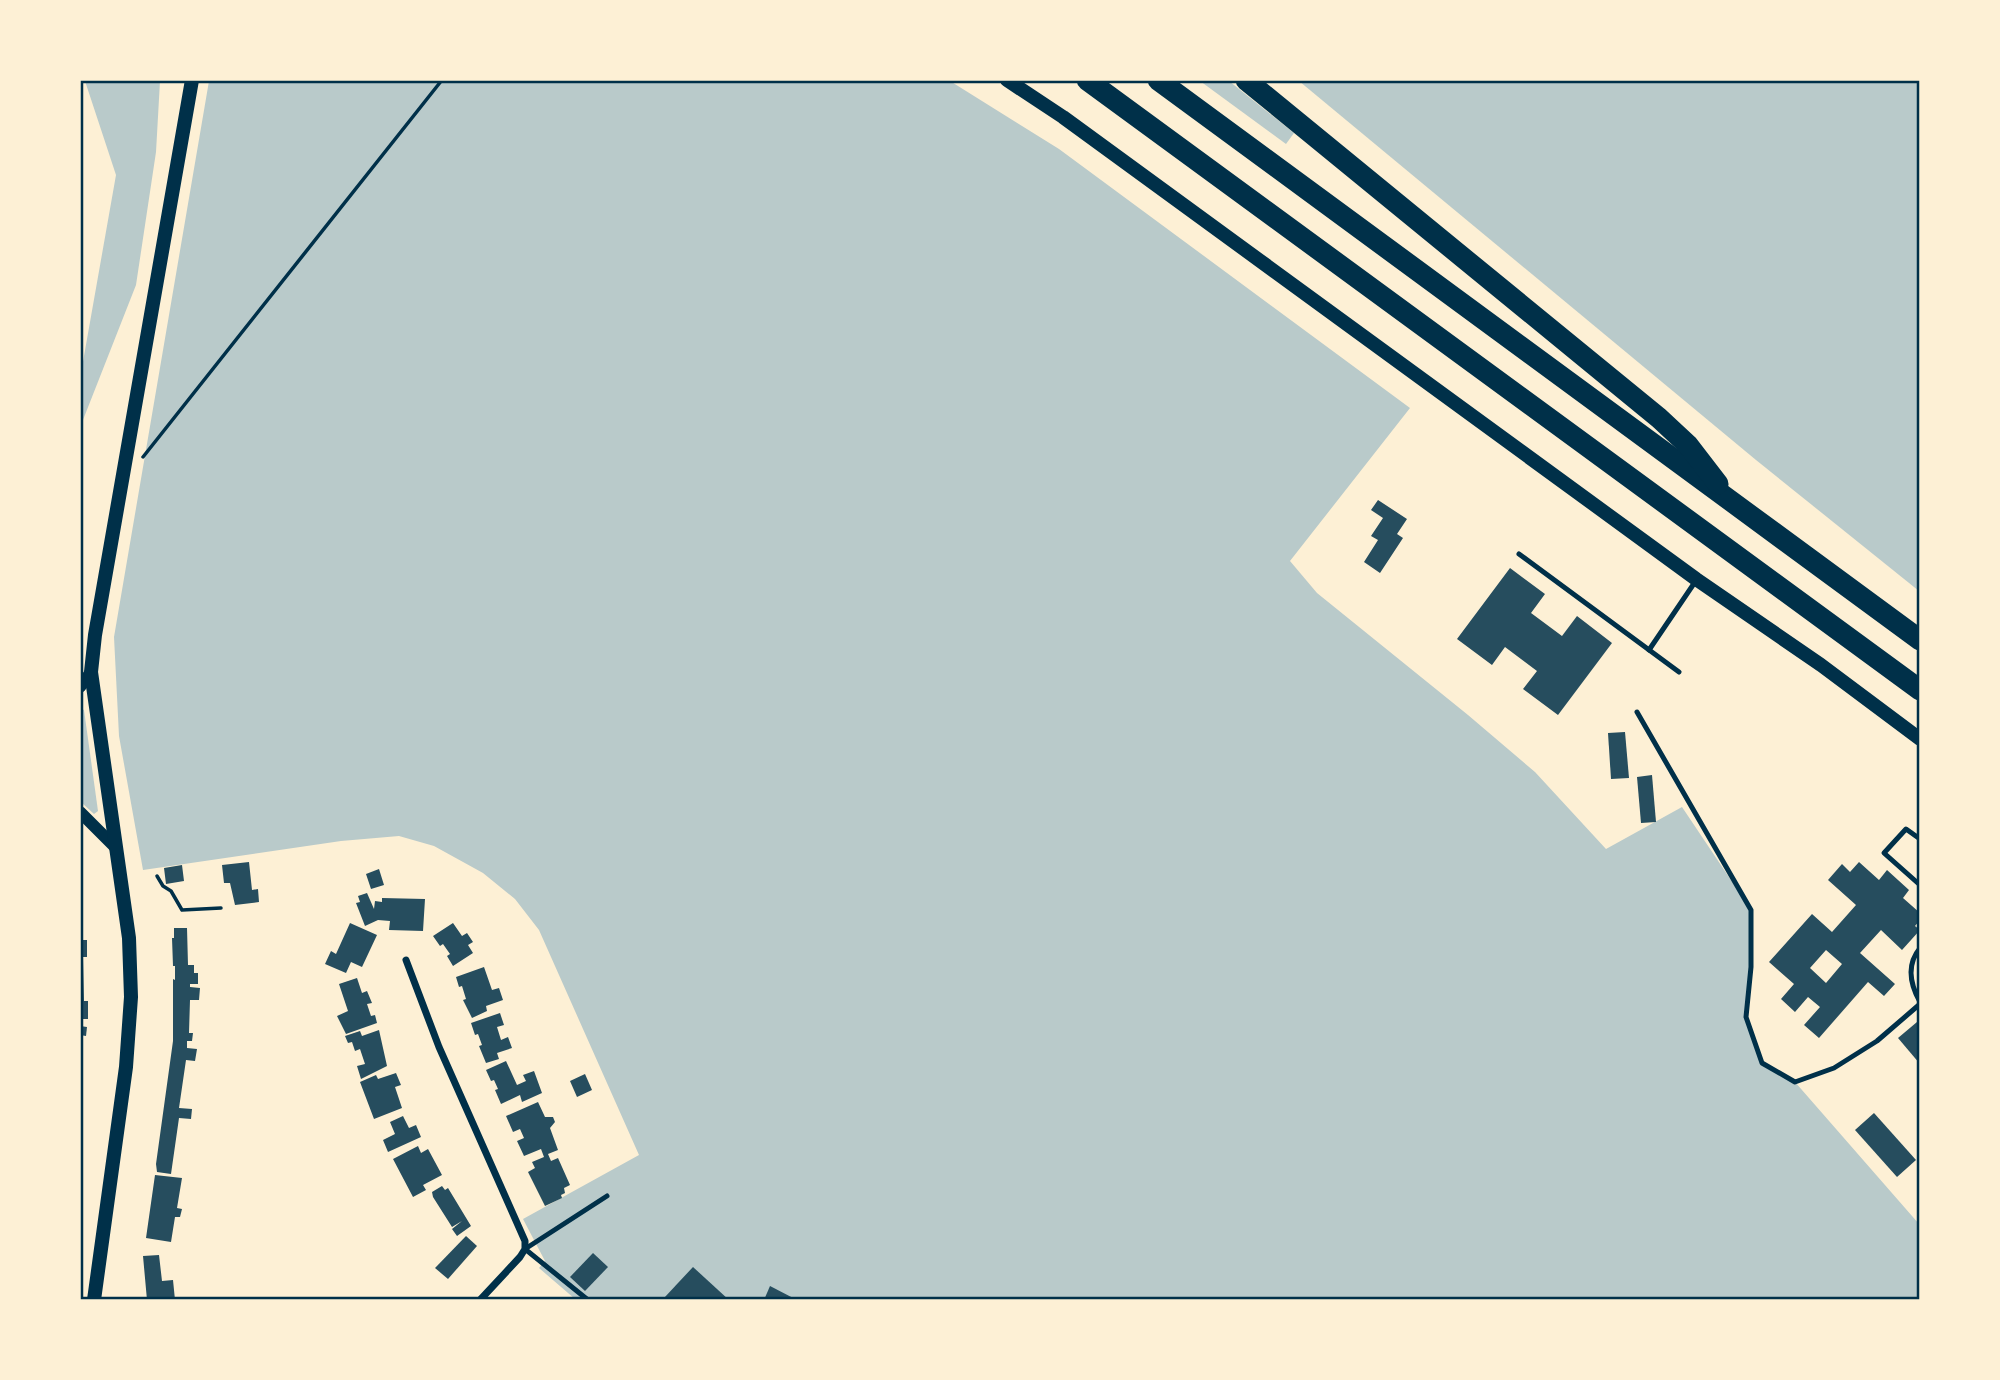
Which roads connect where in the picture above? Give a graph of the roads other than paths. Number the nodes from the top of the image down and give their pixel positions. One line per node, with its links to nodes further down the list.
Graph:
1 (192, 80): 11 (main road)
2 (1007, 80): 8 (main road)
3 (1087, 80): 14 (highway)
4 (1158, 80): 6 (highway)
5 (1246, 80): 6 (highway)
6 (1734, 505): 9 (highway)
7 (1519, 554): 10 (lane)
8 (1696, 579): 10 (lane); 16 (main road)
9 (1920, 640)
10 (1649, 650): 12 (lane)
11 (91, 672): 13 (street); 19 (main road)
12 (1679, 672)
13 (80, 687)
14 (1920, 690)
15 (1637, 712): 23 (lane)
16 (1920, 739)
17 (80, 812): 19 (street)
18 (1920, 839): 20 (lane)
19 (115, 847): 26 (main road)
20 (1920, 885)
21 (1920, 948): 23 (lane)
22 (406, 960): 25 (street)
23 (1920, 1003)
24 (607, 1196): 25 (lane)
25 (525, 1249): 27 (street); 28 (lane)
26 (94, 1300)
27 (480, 1300)
28 (588, 1300)

